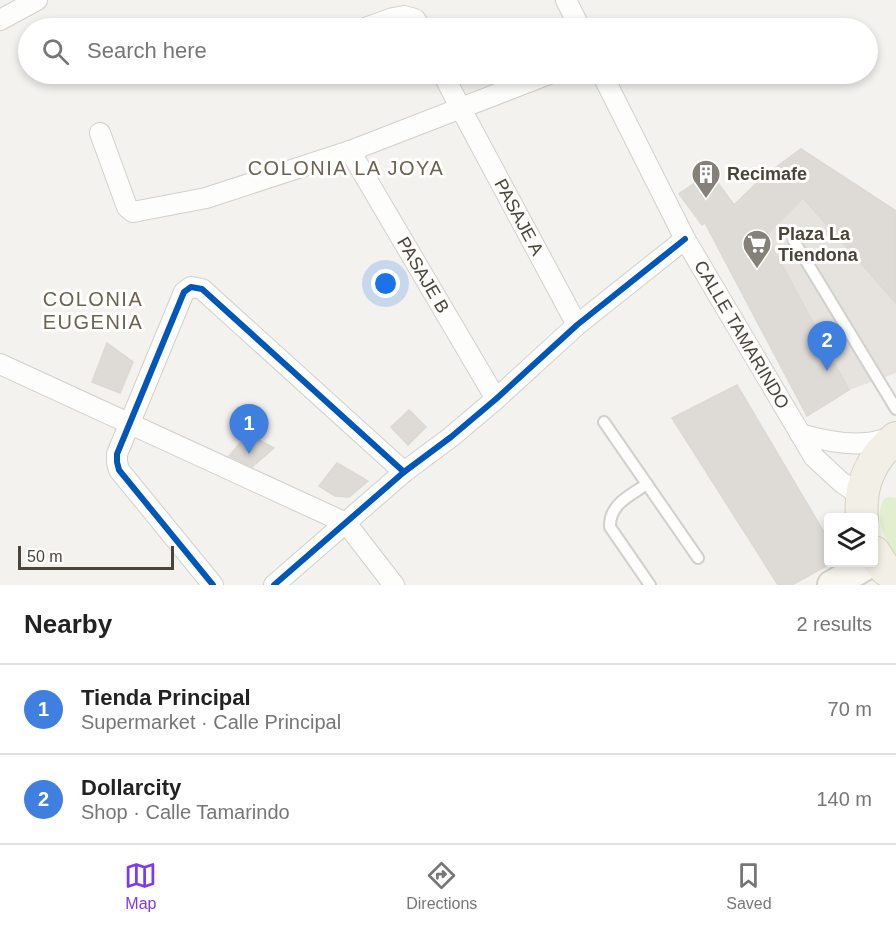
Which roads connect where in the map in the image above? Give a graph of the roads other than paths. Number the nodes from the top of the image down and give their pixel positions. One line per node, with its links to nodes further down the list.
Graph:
1 (37, 0): 6 (street)
2 (566, 0): 5 (street)
3 (393, 18): 4 (street)
4 (411, 18)
5 (575, 18)
6 (0, 20)
7 (448, 84): 10 (street, PASAJE A)
8 (524, 84): 10 (street)
9 (607, 84): 13 (street, CALLE TAMARINDO)
10 (461, 109): 12 (street); 15 (street, PASAJE A)
11 (100, 133): 12 (street)
12 (350, 151): 17 (street, PASAJE B)
13 (685, 239): 15 (street); 21 (street, CALLE TAMARINDO)
14 (794, 241): 18 (lane)
15 (577, 325): 17 (street)
16 (0, 364): 20 (street)
17 (496, 399): 23 (street)
18 (896, 409)
19 (604, 422): 24 (lane)
20 (131, 424): 23 (street); 26 (street); 29 (street)
21 (800, 434): 22 (street); 25 (street, CALLE TAMARINDO)
22 (896, 437): 25 (main road)
23 (404, 472): 26 (street)
24 (647, 484): 27 (lane); 32 (lane)
25 (862, 507)
26 (346, 523): 30 (street); 31 (street)
27 (698, 558)
28 (881, 566): 33 (street)
29 (213, 585)
30 (274, 585)
31 (394, 585)
32 (650, 585)
33 (832, 585)

